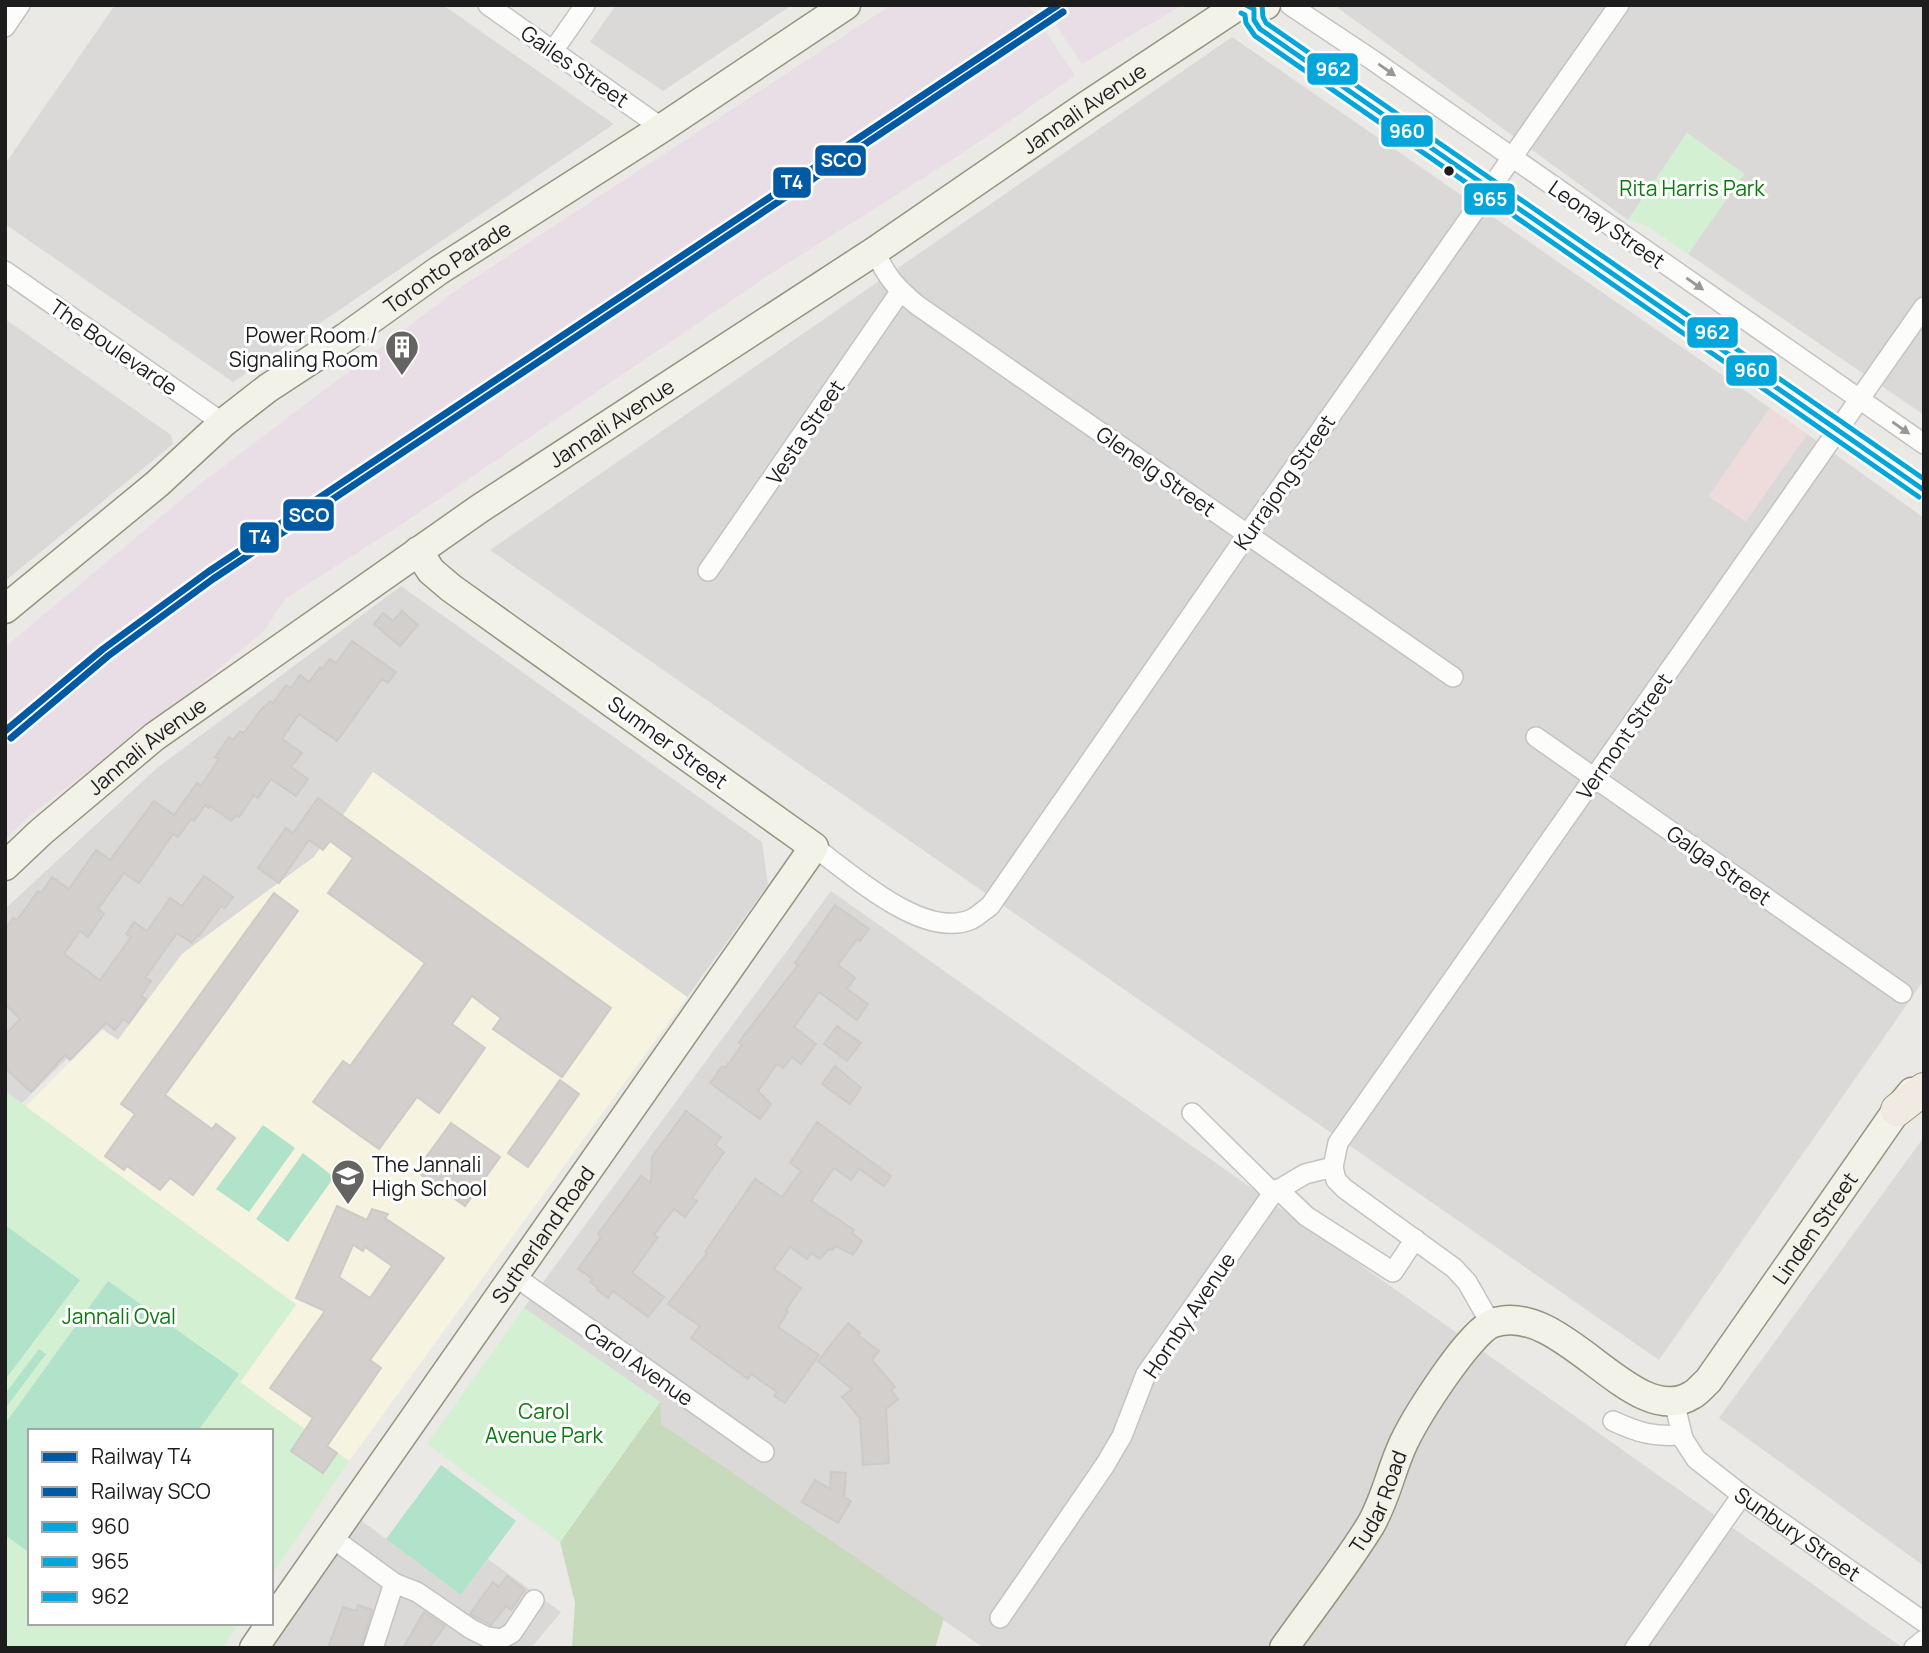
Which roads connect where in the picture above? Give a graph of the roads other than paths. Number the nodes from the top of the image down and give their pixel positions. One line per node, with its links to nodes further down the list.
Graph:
1 (20, 5): 8 (street)
2 (488, 5): 9 (street, Gailes Street)
3 (585, 5): 9 (street)
4 (846, 5): 10 (street, Toronto Parade)
5 (1290, 5): 11 (street, Leonay Street, one-way to 11)
6 (1619, 5): 11 (street, Kurrajong Street)
7 (1251, 6): 12 (street, Leonay Street); 13 (street, Jannali Avenue)
8 (5, 27)
9 (553, 51): 10 (street, Gailes Street)
10 (662, 128): 18 (street, Toronto Parade)
11 (1513, 159): 12 (street, Kurrajong Street); 17 (street, Leonay Street, one-way to 17)
12 (1491, 190): 19 (street, Leonay Street); 22 (street, Kurrajong Street)
13 (876, 251): 15 (street, Glenelg Street); 23 (street, Jannali Avenue)
14 (5, 271): 18 (street, The Boulevarde)
15 (900, 292): 22 (street, Glenelg Street); 24 (street, Vesta Street)
16 (1924, 307): 17 (street, Vermont Street)
17 (1860, 399): 19 (street, Vermont Street); 20 (street, Leonay Street, one-way to 20)
18 (223, 423): 25 (street, Toronto Parade)
19 (1838, 429): 21 (street, Leonay Street); 28 (street, Vermont Street)
20 (1924, 444)
21 (1924, 490)
22 (1247, 535): 26 (street, Glenelg Street); 31 (street, Kurrajong Street)
23 (418, 551): 29 (street, Sumner Street); 30 (street, Jannali Avenue)
24 (708, 571)
25 (5, 609)
26 (1453, 677)
27 (1536, 737): 28 (street, Galga Street)
28 (1595, 779): 32 (street, Galga Street); 37 (street, Vermont Street)
29 (814, 847): 31 (street, Sumner Street); 40 (street, Sutherland Road)
30 (5, 866)
31 (928, 921)
32 (1902, 993)
33 (1924, 1077): 35 (street, Linden Street)
34 (1924, 1089): 35 (main road)
35 (1897, 1110): 42 (street, Linden Street)
36 (1192, 1113): 38 (street)
37 (1333, 1167): 38 (street); 39 (street)
38 (1276, 1191): 39 (street); 50 (street, Hornby Avenue)
39 (1415, 1238): 41 (street)
40 (513, 1275): 45 (street, Carol Avenue); 47 (street, Sutherland Road)
41 (1491, 1324): 42 (street); 58 (street, Tudar Road)
42 (1674, 1401): 44 (street, Sunbury Street)
43 (1613, 1421): 44 (street)
44 (1682, 1435): 46 (street, Sunbury Street)
45 (764, 1452)
46 (1742, 1494): 52 (street, Sunbury Street); 59 (street)
47 (331, 1538): 48 (street); 51 (street, Sutherland Road)
48 (394, 1583): 55 (street); 57 (street)
49 (534, 1600): 55 (street)
50 (1000, 1618)
51 (273, 1620)
52 (1924, 1622)
53 (270, 1625): 56 (street, Sutherland Road)
54 (1924, 1640): 60 (street)
55 (502, 1643)
56 (254, 1648)
57 (373, 1648)
58 (1284, 1648)
59 (1635, 1648)
60 (1914, 1648)

